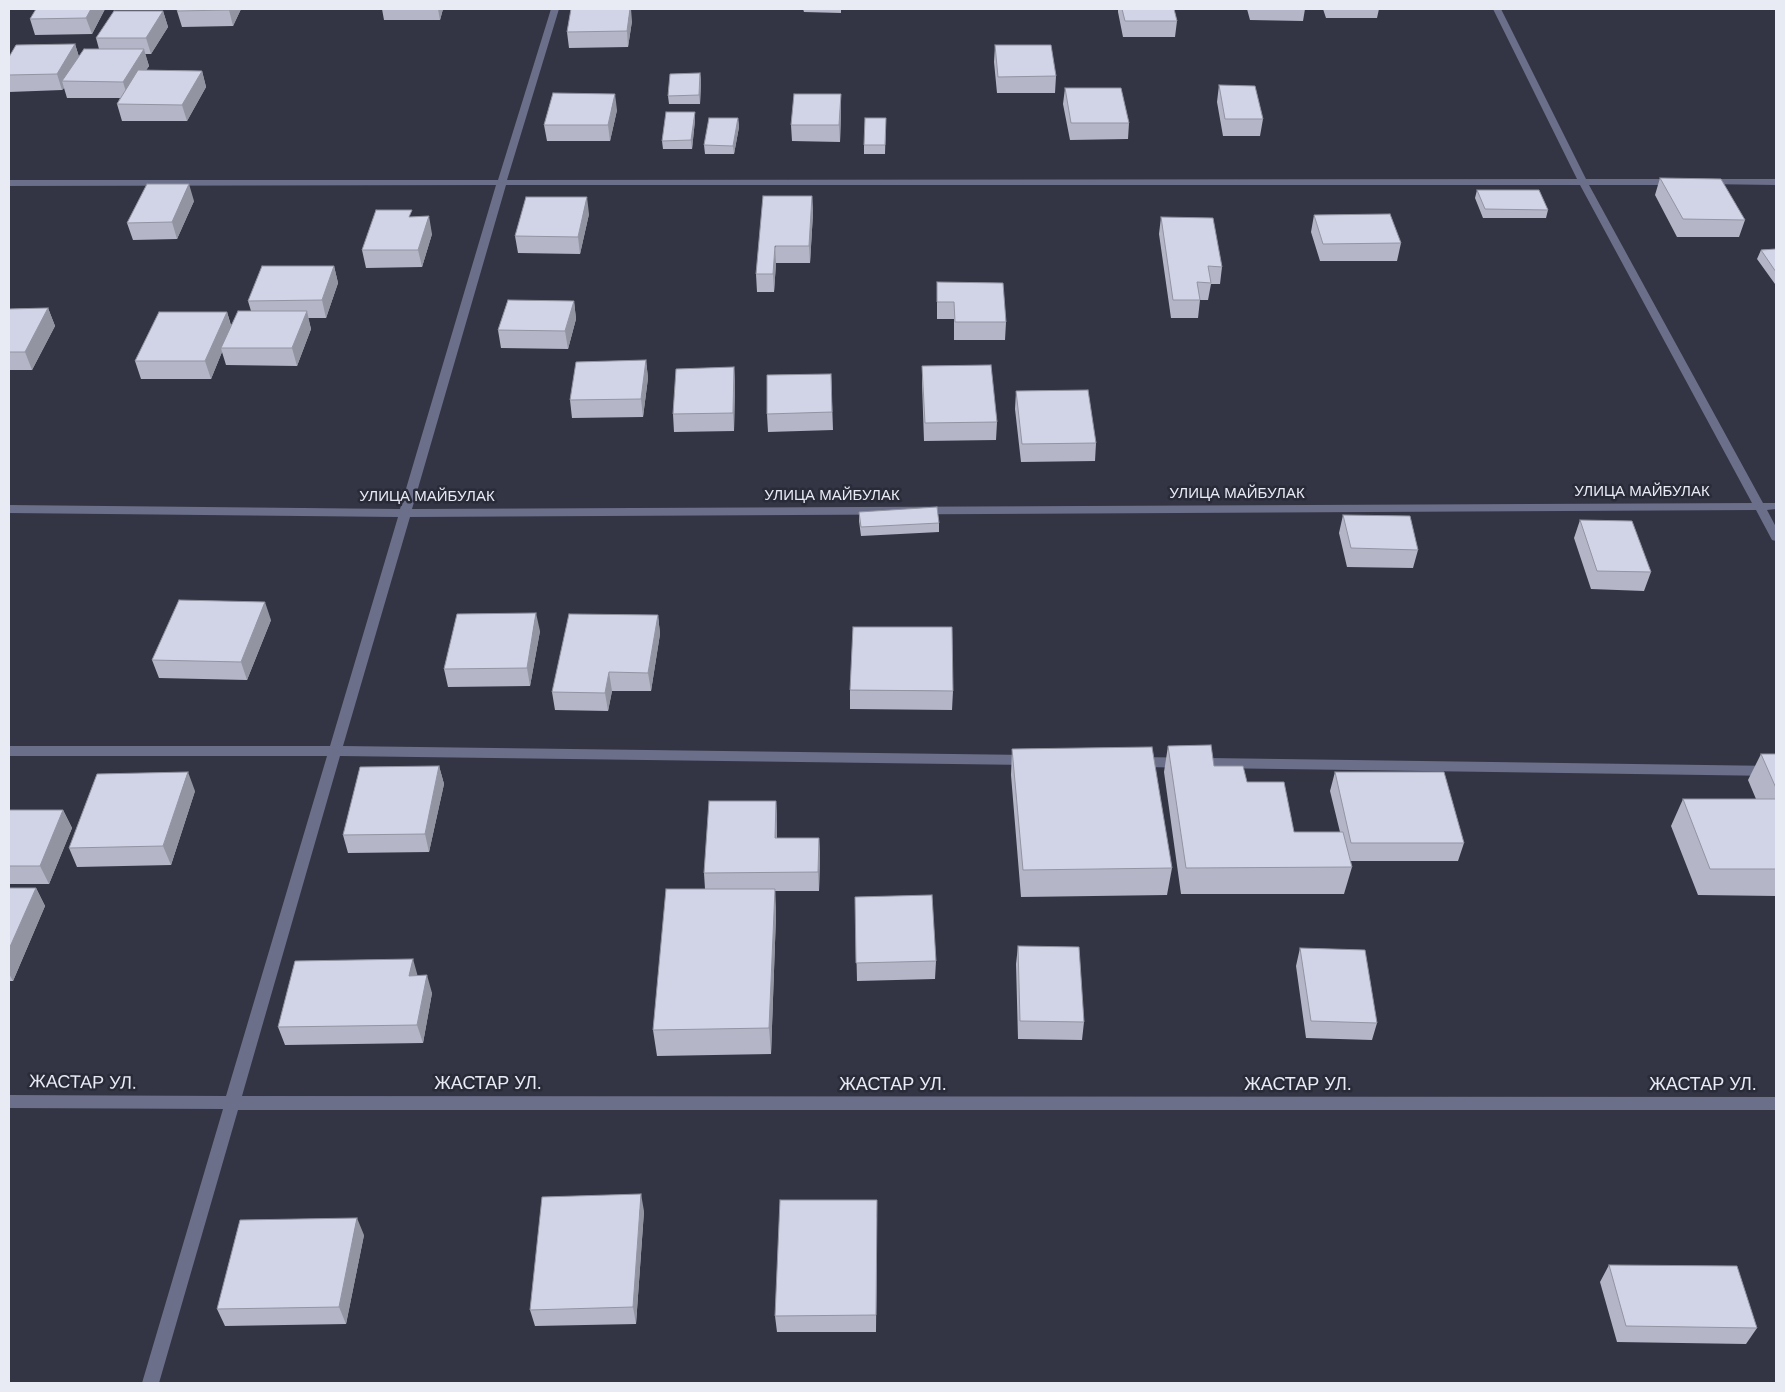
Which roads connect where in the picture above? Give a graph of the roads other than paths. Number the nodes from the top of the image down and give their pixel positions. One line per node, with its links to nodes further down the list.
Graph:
1 (555, 9): 3 (street)
2 (1498, 9): 4 (street)
3 (502, 182): 4 (street); 6 (street); 10 (street)
4 (1583, 182): 5 (street); 7 (street)
5 (1776, 182)
6 (9, 183)
7 (1759, 506): 8 (street, УЛИЦА МАЙБУЛАК); 10 (street, УЛИЦА МАЙБУЛАК); 11 (street)
8 (1776, 506)
9 (9, 509): 10 (street, УЛИЦА МАЙБУЛАК)
10 (405, 513): 13 (street)
11 (1776, 537)
12 (9, 751): 13 (street)
13 (335, 751): 14 (street); 18 (street)
14 (1041, 761)
15 (1130, 762): 16 (street)
16 (1776, 771)
17 (9, 1101): 18 (street, ЖАСТАР УЛ.)
18 (232, 1103): 19 (street, ЖАСТАР УЛ.); 20 (street)
19 (1776, 1104)
20 (150, 1383)

